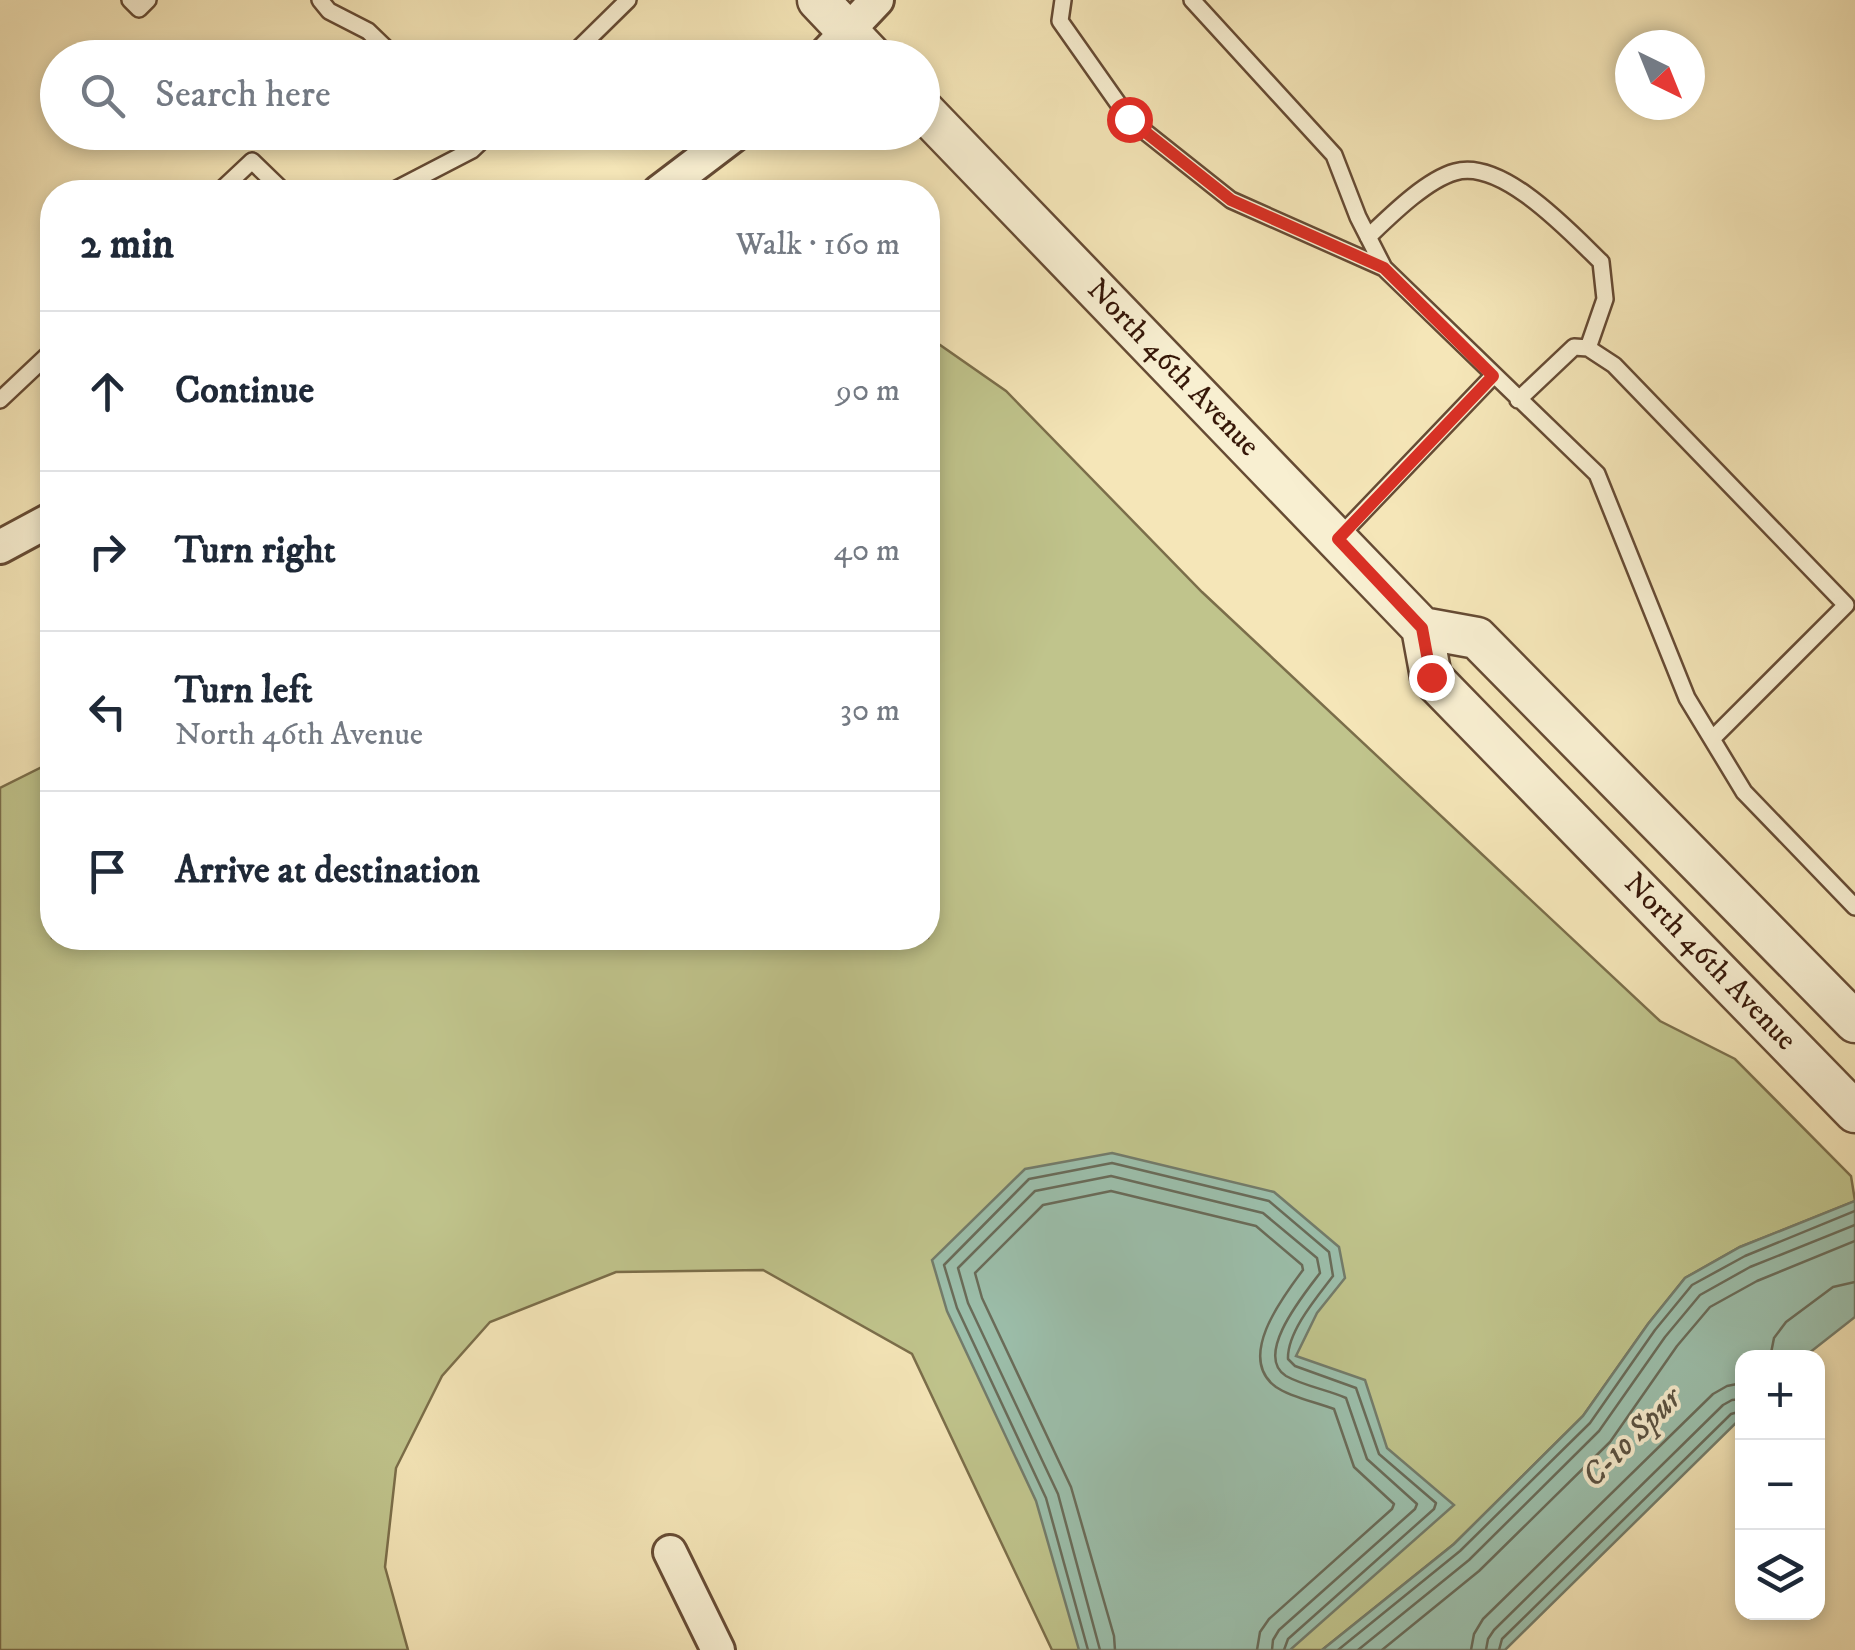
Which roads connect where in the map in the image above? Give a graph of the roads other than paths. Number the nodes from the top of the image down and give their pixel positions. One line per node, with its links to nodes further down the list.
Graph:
1 (130, 0): 2 (lane)
2 (148, 0)
3 (320, 0): 9 (lane)
4 (628, 0): 10 (lane)
5 (818, 0): 11 (street)
6 (877, 0): 12 (street)
7 (1063, 0): 21 (lane)
8 (1192, 0): 20 (lane)
9 (378, 40)
10 (587, 40)
11 (842, 40)
12 (853, 40)
13 (940, 128): 28 (street, North 46th Avenue)
14 (472, 150): 18 (lane)
15 (715, 150): 19 (street)
16 (232, 180): 17 (lane)
17 (272, 180)
18 (414, 180)
19 (676, 180)
20 (1368, 237): 21 (lane); 22 (lane)
21 (1384, 268): 24 (lane)
22 (1588, 348): 26 (lane); 31 (lane)
23 (40, 363): 25 (lane)
24 (1493, 376): 26 (lane); 28 (lane)
25 (0, 400)
26 (1518, 400): 31 (lane)
27 (40, 525): 29 (street)
28 (1338, 539): 30 (street, North 46th Avenue)
29 (0, 547)
30 (1422, 628): 33 (street, North 46th Avenue); 34 (street, North 46th Avenue)
31 (1712, 739): 32 (lane)
32 (1855, 906)
33 (1855, 1022)
34 (1855, 1112)
35 (670, 1552): 36 (street)
36 (718, 1650)

